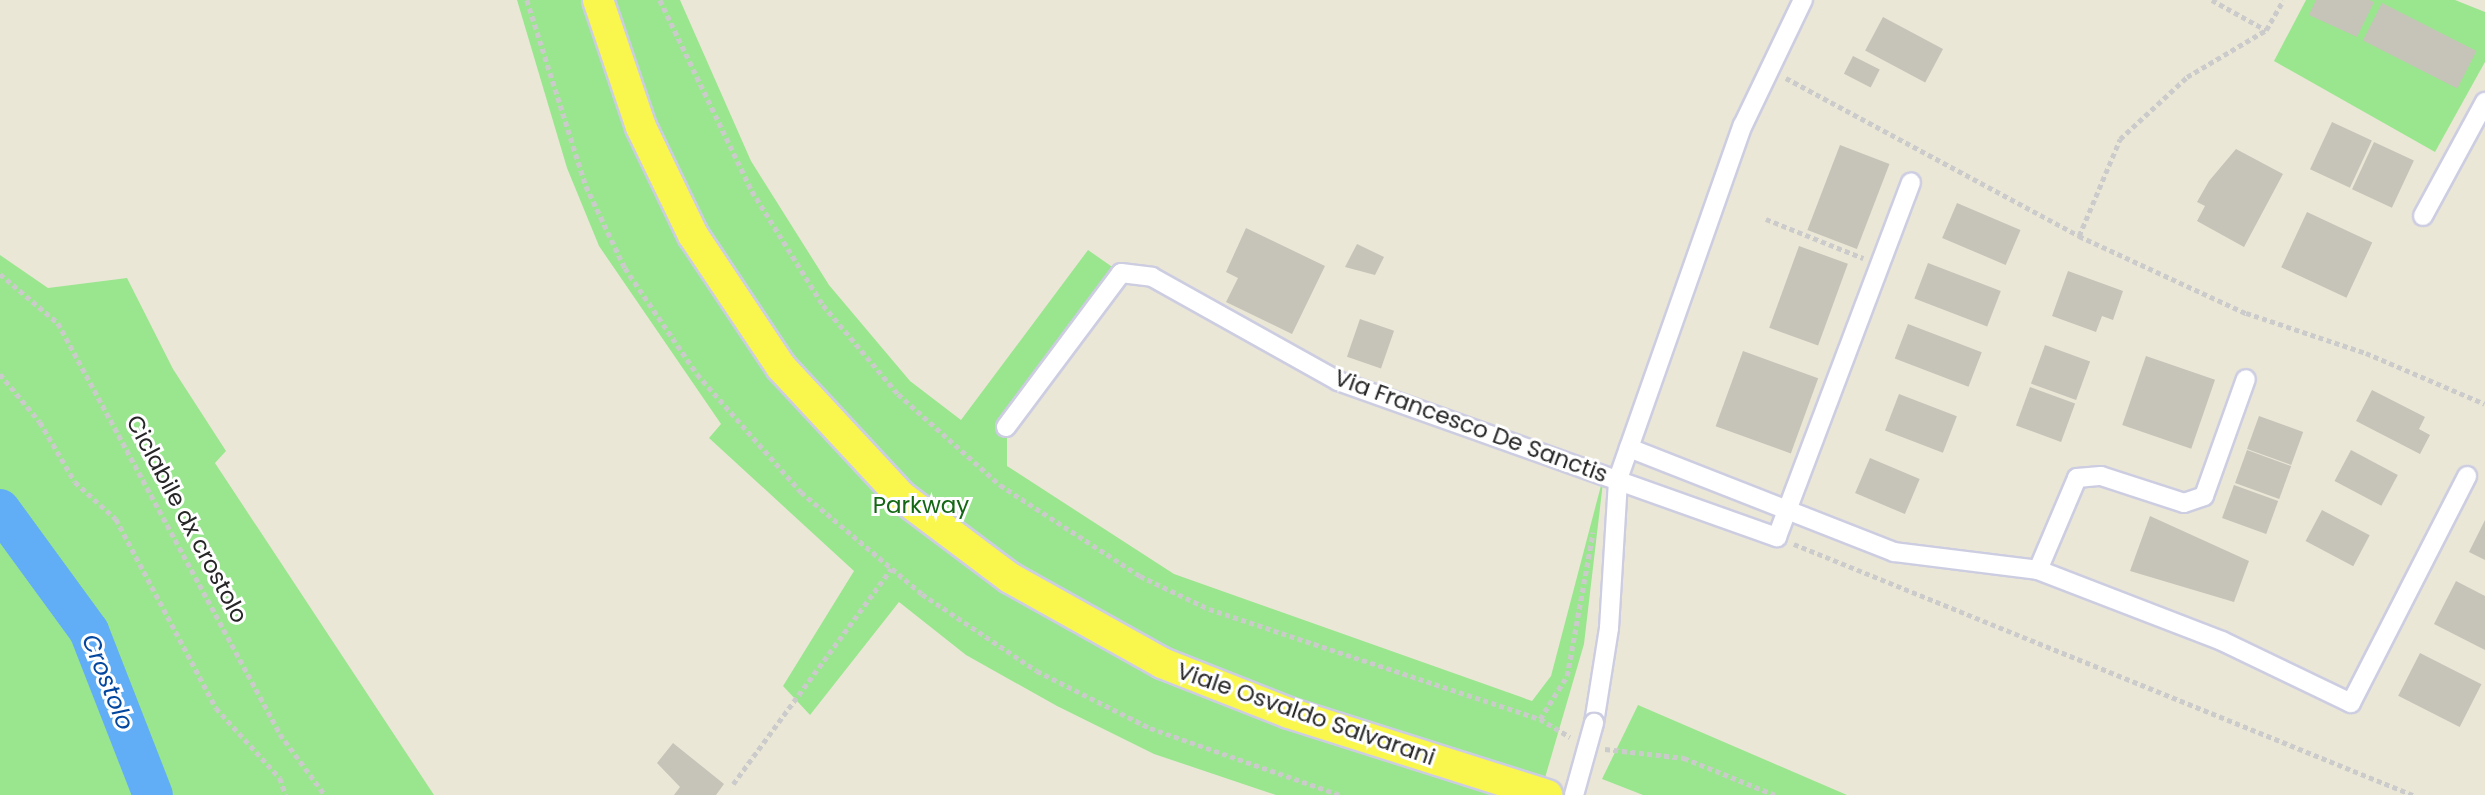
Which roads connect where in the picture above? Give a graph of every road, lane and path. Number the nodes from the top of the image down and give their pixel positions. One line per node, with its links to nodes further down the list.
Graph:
1 (598, 0): 33 (main road, Viale Osvaldo Salvarani)
2 (660, 0): 27 (path)
3 (1803, 0): 7 (street, Via Francesco De Sanctis)
4 (2212, 0): 6 (path)
5 (2283, 0): 6 (path)
6 (2266, 30): 12 (path)
7 (1770, 70): 12 (path); 19 (street, Via Francesco De Sanctis)
8 (2485, 102): 10 (street)
9 (1911, 182): 13 (street)
10 (2423, 216)
11 (1766, 219): 13 (path)
12 (2079, 236): 17 (path)
13 (1880, 265): 22 (street)
14 (0, 274): 32 (path, Ciclabile dx crostolo)
15 (0, 374): 31 (path)
16 (2246, 379): 26 (street)
17 (2485, 404)
18 (1006, 428): 21 (street, Via Francesco De Sanctis)
19 (1629, 448): 21 (street, Via Francesco De Sanctis); 22 (street)
20 (2467, 476): 26 (street)
21 (1618, 479): 24 (street); 34 (street, Via Francesco De Sanctis, bridge)
22 (1788, 509): 24 (street); 26 (street)
23 (1594, 526): 27 (path)
24 (1777, 537): 36 (path)
25 (891, 569): 30 (path)
26 (2038, 570)
27 (1540, 719): 28 (path)
28 (1574, 739)
29 (1596, 746): 35 (path)
30 (733, 784)
31 (286, 795)
32 (325, 795)
33 (1547, 795)
34 (1574, 795)
35 (1775, 795)
36 (2413, 795)

